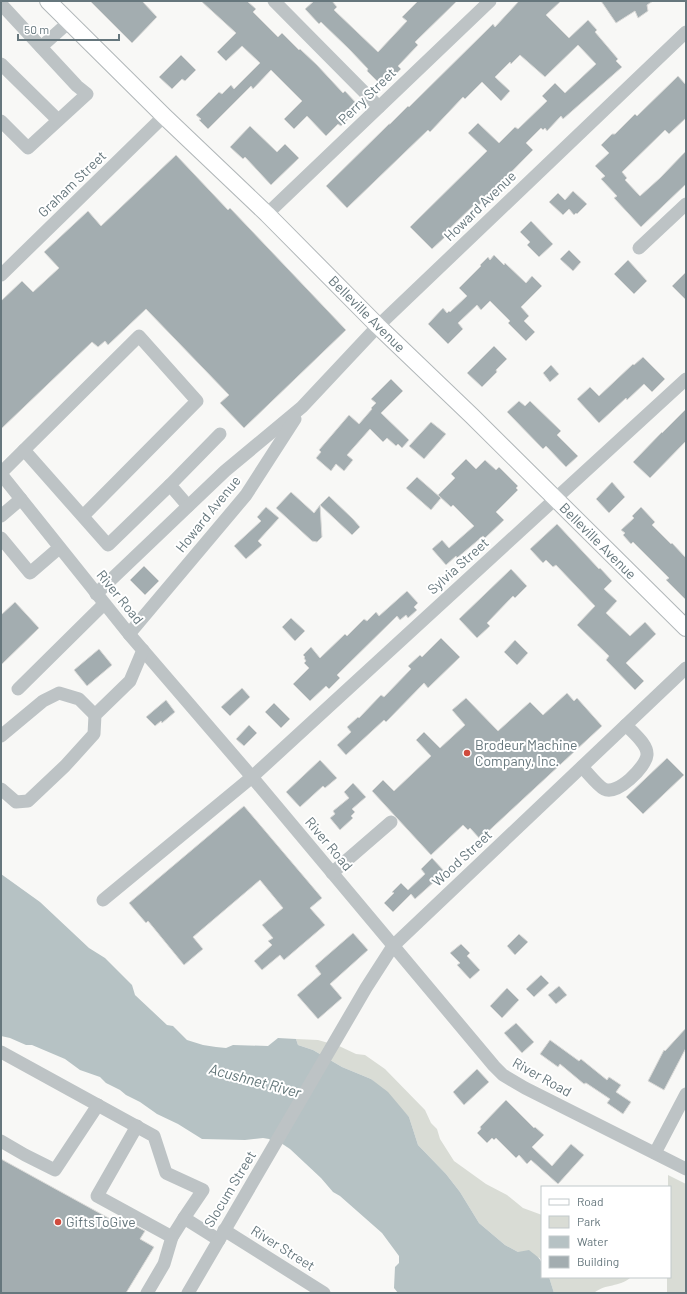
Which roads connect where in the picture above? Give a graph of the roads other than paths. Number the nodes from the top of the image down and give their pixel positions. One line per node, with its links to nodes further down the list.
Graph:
1 (48, 1): 5 (main road, Belleville Avenue)
2 (490, 1): 9 (street, Perry Street)
3 (279, 3): 9 (street)
4 (1, 4): 7 (street)
5 (69, 22): 7 (street); 10 (main road, Belleville Avenue)
6 (686, 32): 17 (street, Howard Avenue)
7 (41, 47): 12 (street)
8 (1, 64): 12 (street)
9 (379, 107): 14 (street, Perry Street)
10 (164, 116): 14 (main road, Belleville Avenue); 16 (street, Graham Street)
11 (1, 120): 12 (street)
12 (58, 120)
13 (686, 204): 15 (street)
14 (267, 214): 17 (main road, Belleville Avenue)
15 (639, 248)
16 (1, 274)
17 (378, 326): 19 (street, Howard Avenue); 25 (main road, Belleville Avenue)
18 (686, 379): 25 (street, Sylvia Street)
19 (302, 407): 26 (street, Howard Avenue); 33 (street, Howard Avenue)
20 (220, 434): 23 (street)
21 (24, 450): 22 (street); 28 (street); 28 (street)
22 (1, 473): 24 (street, River Road)
23 (170, 485): 26 (street); 28 (street)
24 (21, 499): 27 (street); 30 (street, River Road)
25 (556, 499): 32 (main road, Belleville Avenue); 41 (street, Sylvia Street)
26 (188, 506): 31 (street, Howard Avenue)
27 (1, 516)
28 (83, 516)
29 (1, 538): 30 (street)
30 (59, 548): 31 (street, River Road)
31 (100, 599): 33 (street, River Road); 36 (street, Howard Avenue)
32 (686, 628)
33 (129, 634): 34 (street, River Road)
34 (143, 650): 37 (street); 41 (street, River Road)
35 (686, 668): 38 (street, Wood Street)
36 (18, 689)
37 (95, 715): 39 (street); 42 (street)
38 (626, 725): 40 (street, Wood Street); 40 (street)
39 (1, 736)
40 (582, 767): 46 (street, Wood Street)
41 (252, 777): 44 (street, River Road); 45 (street, Sylvia Street)
42 (1, 789)
43 (391, 822): 44 (street)
44 (332, 874): 46 (street, River Road)
45 (103, 900)
46 (393, 946): 49 (street, Wood Street); 53 (street, River Road)
47 (1, 1052): 50 (street)
48 (686, 1094): 53 (street)
49 (300, 1102): 56 (street, Slocum Street)
50 (98, 1105): 51 (street); 52 (street)
51 (137, 1126): 55 (street); 57 (street)
52 (1, 1141)
53 (655, 1153): 54 (street, River Road)
54 (686, 1169)
55 (184, 1218): 56 (street, River Street); 57 (street)
56 (221, 1235): 59 (street, Slocum Street); 60 (street, River Street)
57 (172, 1237): 58 (street)
58 (147, 1293)
59 (188, 1293)
60 (324, 1293)

